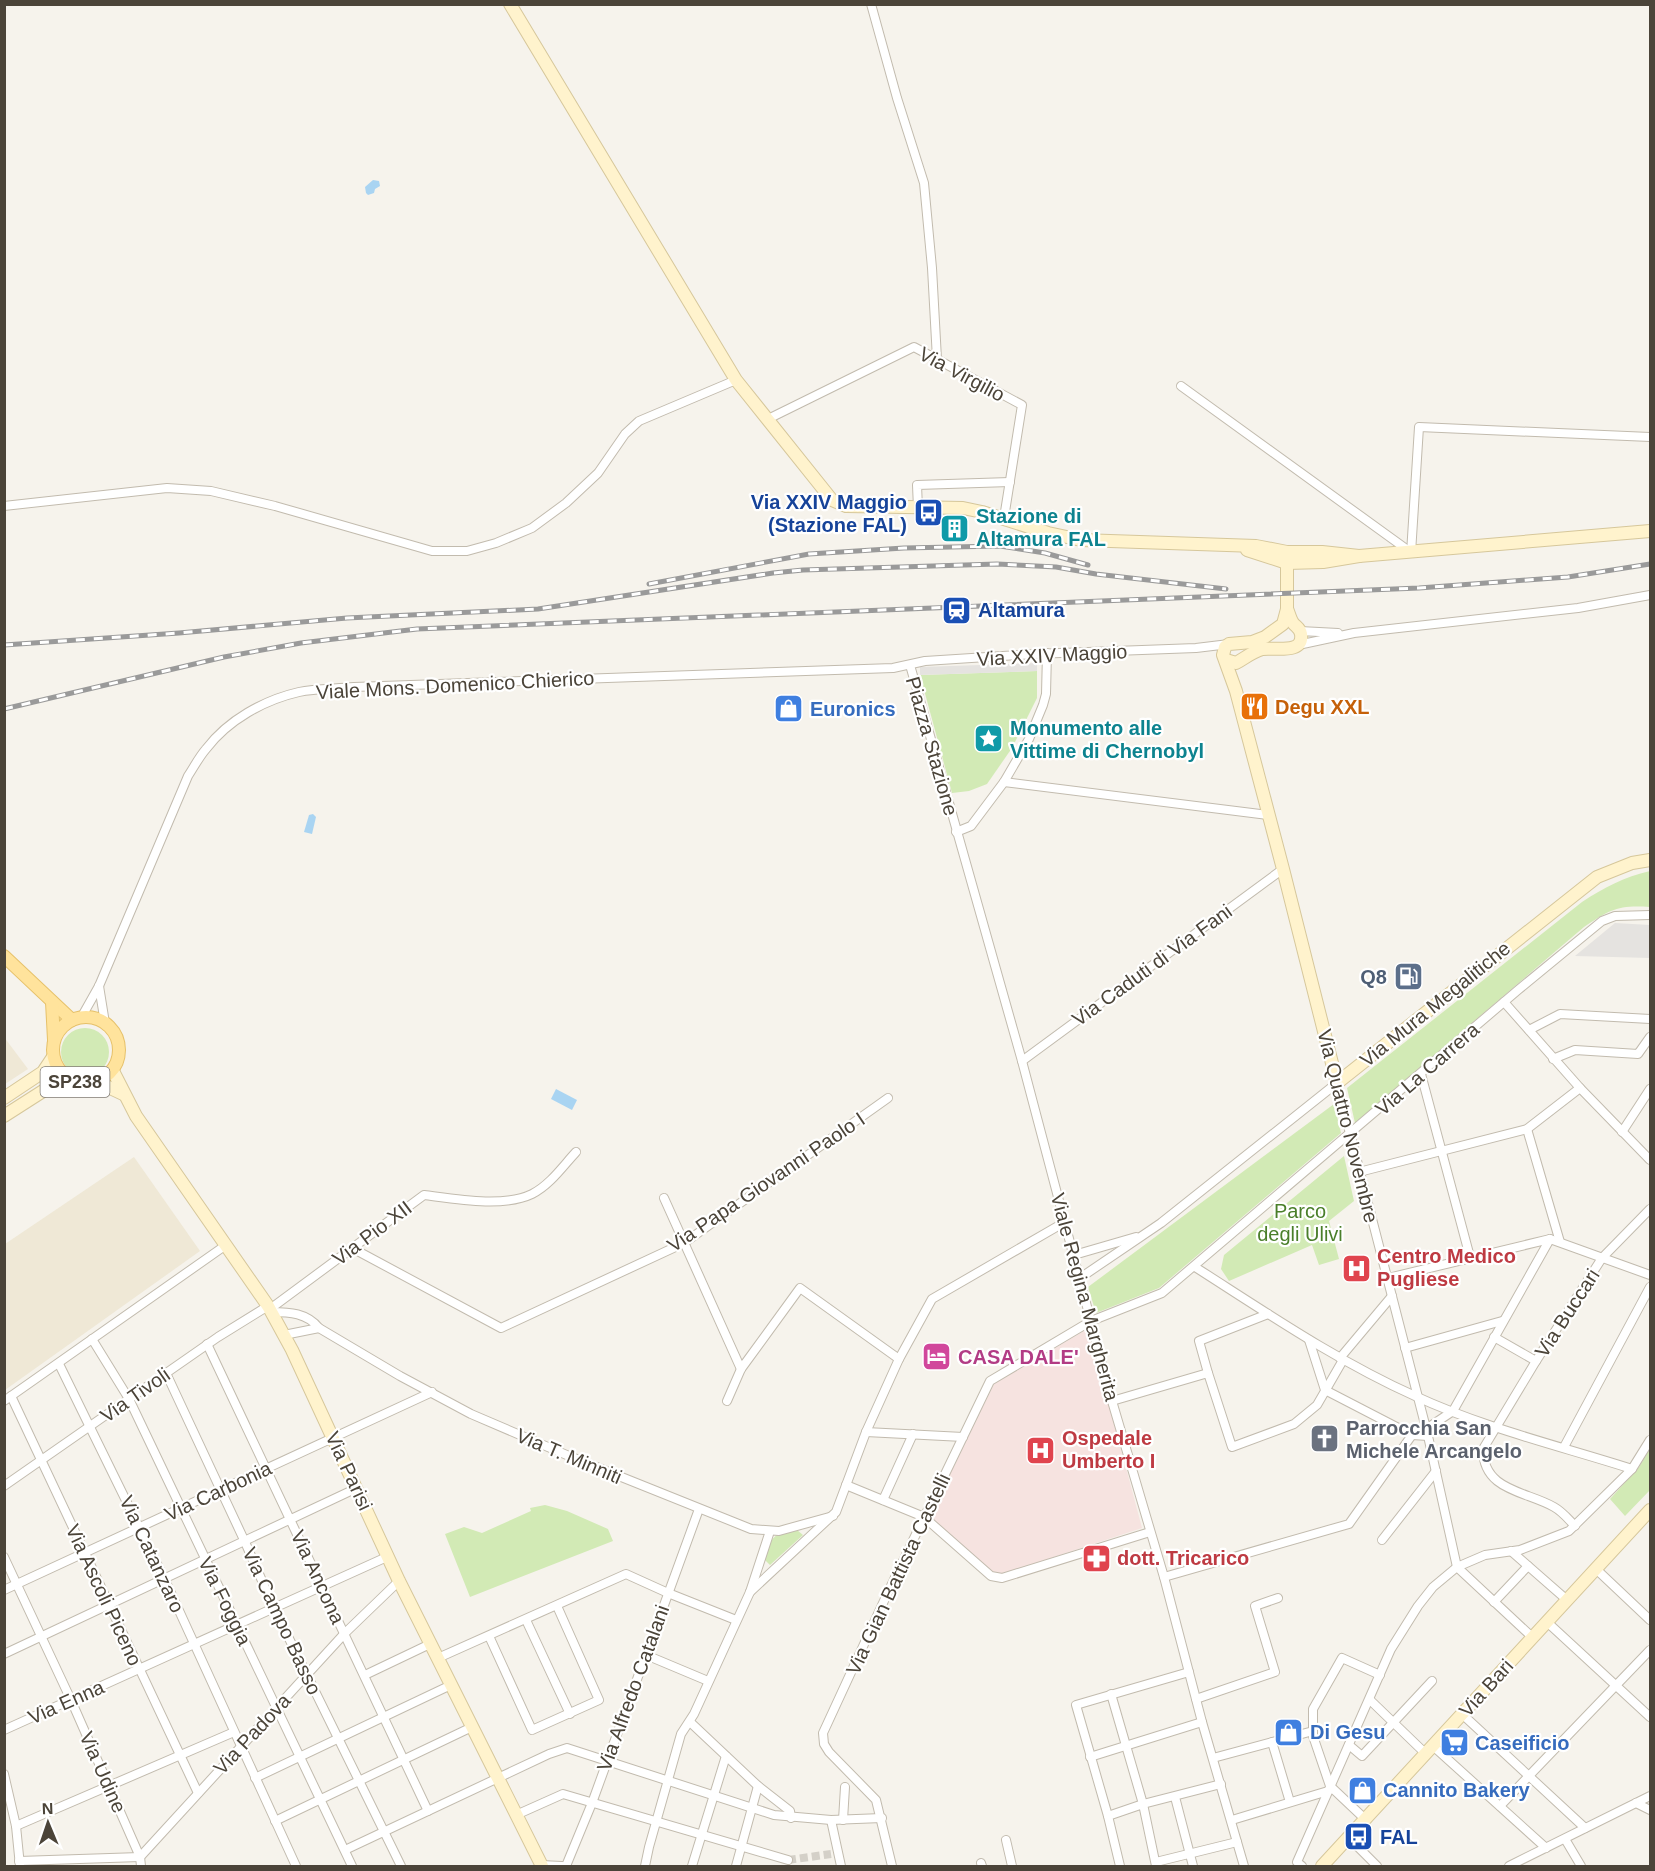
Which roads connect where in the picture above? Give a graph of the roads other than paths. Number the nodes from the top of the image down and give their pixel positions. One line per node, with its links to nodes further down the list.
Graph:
1 (510, 4): 4 (main road)
2 (871, 4): 3 (street)
3 (937, 359): 6 (street, Via Virgilio); 8 (street, Via Virgilio)
4 (736, 380): 6 (main road); 9 (street)
5 (1181, 386): 14 (street)
6 (768, 419): 10 (main road)
7 (1650, 437): 14 (street)
8 (1010, 483): 10 (street); 11 (street, Via Virgilio)
9 (4, 506)
10 (918, 508): 11 (main road)
11 (1004, 518): 13 (main road)
12 (1650, 531): 14 (main road)
13 (1225, 545): 15 (main road); 16 (main road)
14 (1411, 553): 15 (main road)
15 (1287, 557): 16 (main road); 17 (main road)
16 (1268, 558): 17 (main road)
17 (1287, 579): 19 (main road)
18 (1650, 596): 20 (street)
19 (1288, 627): 20 (street); 21 (main road); 22 (main road); 23 (main road)
20 (1354, 633): 21 (street)
21 (1298, 645): 22 (main road)
22 (1282, 648): 25 (main road)
23 (1229, 650): 24 (street, Via XXIV Maggio); 25 (main road); 27 (main road, Via Quattro Novembre)
24 (1047, 653): 26 (street, Via XXIV Maggio); 28 (street, Piazza Stazione)
25 (1242, 659): 27 (main road, Via Quattro Novembre)
26 (910, 665): 30 (street, Piazza Stazione); 35 (street, Viale Mons. Domenico Chierico)
27 (1236, 691): 29 (main road, Via Quattro Novembre)
28 (1004, 782): 29 (street); 30 (street, Piazza Stazione)
29 (1268, 815): 32 (main road, Via Quattro Novembre)
30 (956, 832): 46 (street, Viale Regina Margherita)
31 (1650, 860): 50 (main road, Via Mura Megalitiche)
32 (1283, 869): 46 (street, Via Caduti di Via Fani); 50 (main road, Via Quattro Novembre)
33 (1650, 915): 37 (street, Via La Carrera)
34 (4, 956): 36 (main road)
35 (99, 986): 38 (street, Viale Mons. Domenico Chierico); 40 (street)
36 (52, 1002): 38 (main road); 43 (main road)
37 (1504, 1002): 41 (street); 48 (street, Via La Carrera)
38 (76, 1019): 40 (main road); 43 (main road, SP238)
39 (1650, 1019): 41 (street)
40 (105, 1023): 47 (main road, SP238)
41 (1529, 1030): 45 (street)
42 (1650, 1037): 45 (street)
43 (54, 1040): 44 (main road, SP238)
44 (53, 1057): 49 (main road, SP238); 55 (main road)
45 (1553, 1059): 52 (street)
46 (1022, 1061): 67 (street, Viale Regina Margherita)
47 (113, 1071): 51 (main road, SP238); 54 (main road, Via Parisi / SP238)
48 (1421, 1074): 60 (street, Via La Carrera); 61 (street)
49 (68, 1078): 51 (main road, SP238); 57 (main road)
50 (1336, 1083): 60 (street, Via Quattro Novembre); 68 (street, Via Mura Megalitiche)
51 (89, 1084): 54 (main road, SP238)
52 (1581, 1088): 58 (street); 59 (street)
53 (1650, 1089): 59 (street)
54 (123, 1094): 72 (main road, Via Parisi / SP238)
55 (4, 1098)
56 (888, 1098): 71 (street, Via Papa Giovanni Paolo I)
57 (4, 1116)
58 (1527, 1129): 61 (street); 70 (street)
59 (1622, 1132): 63 (street)
60 (1349, 1135): 64 (street, Via Quattro Novembre); 77 (street, Via La Carrera)
61 (1442, 1151): 64 (street); 75 (street)
62 (576, 1152): 73 (street, Via Pio XII)
63 (1650, 1160)
64 (1359, 1172): 80 (street, Via Quattro Novembre)
65 (664, 1198): 71 (street)
66 (1650, 1209): 76 (street, Via Buccari)
67 (1065, 1222): 74 (street, Viale Regina Margherita); 94 (street)
68 (1145, 1234): 74 (street); 79 (street, Via Mura Megalitiche)
69 (1550, 1239): 70 (street); 75 (street); 86 (street)
70 (1560, 1242): 76 (street)
71 (684, 1243): 73 (street, Via Papa Giovanni Paolo I); 98 (street)
72 (226, 1245): 83 (main road, Via Parisi / SP238); 90 (street)
73 (352, 1248): 83 (street, Via Pio XII)
74 (1074, 1255): 79 (street, Viale Regina Margherita)
75 (1470, 1257): 80 (street)
76 (1602, 1258): 78 (street); 96 (street, Via Buccari)
77 (1195, 1267): 84 (street); 85 (street, Via La Carrera)
78 (1650, 1275)
79 (1080, 1278): 85 (street, Viale Regina Margherita)
80 (1388, 1278): 82 (street, Via Quattro Novembre)
81 (1650, 1287): 118 (street)
82 (1392, 1296): 93 (street, Via Quattro Novembre); 95 (street)
83 (270, 1309): 87 (street, Via T. Minniti); 88 (main road, Via Parisi / SP238); 92 (street, Via Tivoli)
84 (1268, 1314): 91 (street); 100 (street)
85 (1091, 1321): 107 (street, Viale Regina Margherita); 115 (street, Via Gian Battista Castelli)
86 (1502, 1321): 89 (street); 93 (street)
87 (320, 1328): 88 (street); 102 (street, Via T. Minniti)
88 (284, 1335): 116 (main road, Via Parisi / SP238)
89 (1494, 1336): 96 (street); 108 (street)
90 (92, 1339): 97 (street); 105 (street, Via Foggia)
91 (1309, 1340): 95 (street); 101 (street)
92 (207, 1344): 99 (street, Via Tivoli); 120 (street, Via Ancona)
93 (1405, 1348): 103 (street, Via Quattro Novembre)
94 (899, 1359): 98 (street); 111 (street)
95 (1341, 1359): 101 (street); 103 (street)
96 (1536, 1361): 110 (street, Via Buccari)
97 (59, 1364): 104 (street); 109 (street, Via Catanzaro)
98 (741, 1369): 106 (street)
99 (166, 1373): 105 (street, Via Tivoli); 126 (street, Via Campo Basso)
100 (1208, 1373): 101 (street); 107 (street)
101 (1325, 1390): 114 (street)
102 (432, 1392): 116 (street, Via Carbonia); 129 (street, Via T. Minniti)
103 (1418, 1397): 108 (street); 112 (street, Via Quattro Novembre)
104 (8, 1398): 119 (street, Via Ascoli Piceno)
105 (129, 1399): 109 (street, Via Tivoli); 128 (street, Via Foggia)
106 (728, 1401)
107 (1112, 1401): 137 (street, Viale Regina Margherita)
108 (1453, 1411): 110 (street); 112 (street)
109 (91, 1426): 119 (street, Via Tivoli); 135 (street, Via Catanzaro)
110 (1496, 1427): 118 (street); 134 (street, Via Buccari)
111 (866, 1432): 113 (street); 123 (street)
112 (1427, 1433): 114 (street); 122 (street, Via Quattro Novembre)
113 (913, 1434): 115 (street); 127 (street)
114 (1412, 1435): 148 (street)
115 (963, 1437): 132 (street, Via Gian Battista Castelli)
116 (334, 1438): 120 (street, Via Carbonia); 125 (main road, Via Parisi / SP238)
117 (1650, 1440): 121 (street)
118 (1564, 1447): 121 (street)
119 (41, 1461): 124 (street, Via Tivoli); 141 (street, Via Ascoli Piceno)
120 (267, 1469): 126 (street, Via Carbonia); 133 (street, Via Ancona)
121 (1632, 1469): 134 (street)
122 (1436, 1471): 138 (street); 146 (street, Via Quattro Novembre)
123 (846, 1485): 127 (street); 131 (street)
124 (4, 1486)
125 (357, 1488): 133 (street); 142 (main road, Via Parisi / SP238)
126 (220, 1491): 128 (street, Via Carbonia); 139 (street, Via Campo Basso)
127 (882, 1500): 132 (street)
128 (181, 1508): 135 (street, Via Carbonia); 144 (street, Via Foggia)
129 (699, 1509): 136 (street, Via T. Minniti); 155 (street, Via Alfredo Catalani)
130 (1650, 1510): 147 (main road, Via Bari)
131 (833, 1516): 136 (street, Via T. Minniti); 154 (street)
132 (924, 1517): 137 (street); 242 (street, Via Gian Battista Castelli)
133 (291, 1520): 139 (street); 152 (street, Via Ancona)
134 (1575, 1526): 140 (street)
135 (140, 1527): 141 (street, Via Carbonia); 149 (street, Via Catanzaro)
136 (770, 1531): 154 (street)
137 (1150, 1532): 148 (street, Viale Regina Margherita)
138 (1382, 1540)
139 (245, 1542): 144 (street); 161 (street, Via Campo Basso)
140 (1511, 1551): 145 (street); 146 (street)
141 (86, 1552): 151 (street, Via Carbonia); 159 (street, Via Ascoli Piceno)
142 (389, 1556): 150 (main road, Via Parisi / SP238); 152 (street, Via Enna)
143 (4, 1557): 151 (street, Via Udine)
144 (205, 1561): 149 (street); 166 (street, Via Foggia)
145 (1528, 1566): 157 (street); 158 (street)
146 (1457, 1568): 158 (street); 181 (street)
147 (1596, 1569): 157 (main road, Via Bari); 164 (street)
148 (1164, 1577): 178 (street, Viale Regina Margherita)
149 (165, 1580): 159 (street); 171 (street, Via Catanzaro)
150 (399, 1581): 167 (street, Via Padova); 172 (main road, Via Parisi / SP238)
151 (17, 1584): 153 (street, Via Carbonia); 169 (street, Via Udine)
152 (322, 1586): 161 (street, Via Enna); 167 (street, Via Ancona)
153 (4, 1590)
154 (750, 1592): 163 (street)
155 (668, 1593): 160 (street); 163 (street); 175 (street, Via Alfredo Catalani)
156 (1278, 1598): 187 (street)
157 (1567, 1600): 165 (main road, Via Bari)
158 (1494, 1602): 170 (street)
159 (111, 1605): 169 (street); 177 (street, Via Ascoli Piceno)
160 (558, 1606): 162 (street); 191 (street)
161 (274, 1608): 166 (street, Via Enna); 179 (street, Via Campo Basso)
162 (526, 1620): 168 (street); 191 (street)
163 (736, 1620): 182 (street)
164 (1650, 1620)
165 (1547, 1622): 170 (main road, Via Bari); 185 (street)
166 (237, 1625): 171 (street, Via Enna); 190 (street, Via Foggia)
167 (345, 1633): 179 (street, Via Padova); 180 (street, Via Ancona)
168 (489, 1636): 176 (street); 191 (street)
169 (42, 1637): 174 (street); 188 (street, Via Udine)
170 (1532, 1637): 192 (main road, Via Bari)
171 (194, 1644): 177 (street, Via Enna); 201 (street, Via Catanzaro)
172 (430, 1644): 176 (main road, Via Parisi / SP238); 180 (street)
173 (1650, 1650): 185 (street)
174 (4, 1654)
175 (646, 1654): 182 (street); 214 (street, Via Alfredo Catalani)
176 (438, 1658): 184 (main road, Via Parisi / SP238)
177 (139, 1669): 188 (street, Via Enna); 208 (street, Via Ascoli Piceno)
178 (1189, 1672): 186 (street); 187 (street, Viale Regina Margherita)
179 (307, 1675): 190 (street, Via Padova); 202 (street, Via Campo Basso)
180 (365, 1675): 193 (street, Via Ancona)
181 (1380, 1676): 189 (street); 200 (street)
182 (708, 1681): 195 (street)
183 (1432, 1681): 197 (street)
184 (451, 1685): 193 (street); 198 (main road, Via Parisi / SP238)
185 (1617, 1686): 194 (street); 216 (street)
186 (1111, 1694): 204 (street); 211 (street)
187 (1196, 1699): 196 (street, Viale Regina Margherita)
188 (71, 1700): 199 (street, Via Enna); 222 (street, Via Udine)
189 (1370, 1700): 197 (street); 205 (street)
190 (276, 1708): 206 (street, Via Padova); 209 (street, Via Foggia)
191 (570, 1714)
192 (1462, 1714): 207 (main road, Via Bari); 216 (street)
193 (384, 1716): 202 (street); 213 (street, Via Ancona)
194 (1650, 1717)
195 (690, 1722): 210 (street); 219 (street)
196 (1202, 1722): 204 (street); 212 (street, Viale Regina Margherita)
197 (1394, 1723): 205 (street); 207 (street)
198 (472, 1727): 213 (street); 218 (main road, Via Parisi / SP238)
199 (4, 1730)
200 (1312, 1731): 203 (street); 225 (street)
201 (234, 1732): 206 (street, Via Catanzaro); 208 (street)
202 (337, 1738): 209 (street); 220 (street, Via Campo Basso)
203 (1272, 1742): 212 (street); 231 (street)
204 (1126, 1745): 211 (street); 234 (street)
205 (1349, 1745): 225 (street)
206 (240, 1746): 217 (street, Via Catanzaro); 226 (street, Via Padova)
207 (1429, 1750): 235 (street); 243 (main road, Via Bari)
208 (180, 1756): 222 (street); 226 (street, Via Ascoli Piceno)
209 (299, 1756): 217 (street); 230 (street, Via Foggia)
210 (726, 1756): 223 (street); 227 (street)
211 (1090, 1757): 240 (street)
212 (1213, 1758): 221 (street, Viale Regina Margherita)
213 (404, 1760): 220 (street); 238 (street, Via Ancona)
214 (606, 1761): 218 (street); 219 (street); 232 (street, Via Alfredo Catalani)
215 (4, 1774): 249 (street)
216 (1529, 1776): 235 (street); 250 (street)
217 (255, 1778): 247 (street, Via Catanzaro)
218 (497, 1778): 238 (street); 239 (main road, Via Parisi / SP238)
219 (668, 1780): 227 (street); 248 (street)
220 (359, 1782): 230 (street); 251 (street, Via Campo Basso)
221 (1221, 1784): 229 (street); 246 (street, Viale Regina Margherita)
222 (109, 1786): 249 (street); 261 (street, Via Udine)
223 (758, 1786): 236 (street); 241 (street)
224 (845, 1787): 245 (street)
225 (1329, 1789): 231 (street); 243 (street); 265 (street)
226 (198, 1793): 261 (street, Via Padova)
227 (713, 1795): 236 (street); 252 (street)
228 (1650, 1796): 233 (street)
229 (1175, 1797): 234 (street); 260 (street)
230 (320, 1800): 247 (street); 259 (street, Via Foggia)
231 (1290, 1802): 246 (street)
232 (592, 1803): 239 (street); 248 (street); 271 (street, Via Alfredo Catalani)
233 (1636, 1803): 237 (street); 250 (street)
234 (1143, 1804): 240 (street); 264 (street)
235 (1500, 1806): 258 (street)
236 (752, 1809): 241 (street); 257 (street)
237 (1650, 1810)
238 (428, 1811): 251 (street)
239 (516, 1815): 270 (main road, Via Parisi / SP238)
240 (1108, 1816): 278 (street)
241 (791, 1818): 244 (street)
242 (882, 1818): 245 (street); 276 (street, Via Gian Battista Castelli)
243 (1365, 1819): 253 (main road, Via Bari)
244 (831, 1820): 245 (street); 275 (street)
245 (843, 1820)
246 (1232, 1820): 256 (street, Viale Regina Margherita)
247 (275, 1821): 267 (street, Via Catanzaro)
248 (656, 1821): 252 (street); 272 (street)
249 (16, 1826): 263 (street)
250 (1585, 1828): 254 (street)
251 (383, 1832): 259 (street); 269 (street, Via Campo Basso)
252 (701, 1833): 257 (street); 273 (street)
253 (1348, 1837): 281 (main road, Via Bari); 282 (street)
254 (1565, 1839): 258 (street); 284 (street)
255 (1006, 1840): 277 (street)
256 (1237, 1842): 260 (street); 280 (street, Viale Regina Margherita)
257 (741, 1846): 262 (street); 274 (street)
258 (1546, 1848): 283 (street)
259 (345, 1850): 268 (street, Via Foggia)
260 (1191, 1853): 264 (street); 279 (street)
261 (140, 1857): 263 (street); 266 (street)
262 (788, 1860)
263 (20, 1864)
264 (1156, 1864)
265 (1300, 1864)
266 (141, 1866)
267 (296, 1866)
268 (352, 1866)
269 (401, 1866)
270 (542, 1866): 271 (street)
271 (564, 1866)
272 (645, 1866)
273 (692, 1866)
274 (736, 1866)
275 (841, 1866)
276 (892, 1866)
277 (1011, 1866)
278 (1120, 1866)
279 (1193, 1866)
280 (1244, 1866)
281 (1322, 1866)
282 (1377, 1866)
283 (1509, 1866)
284 (1579, 1866)

